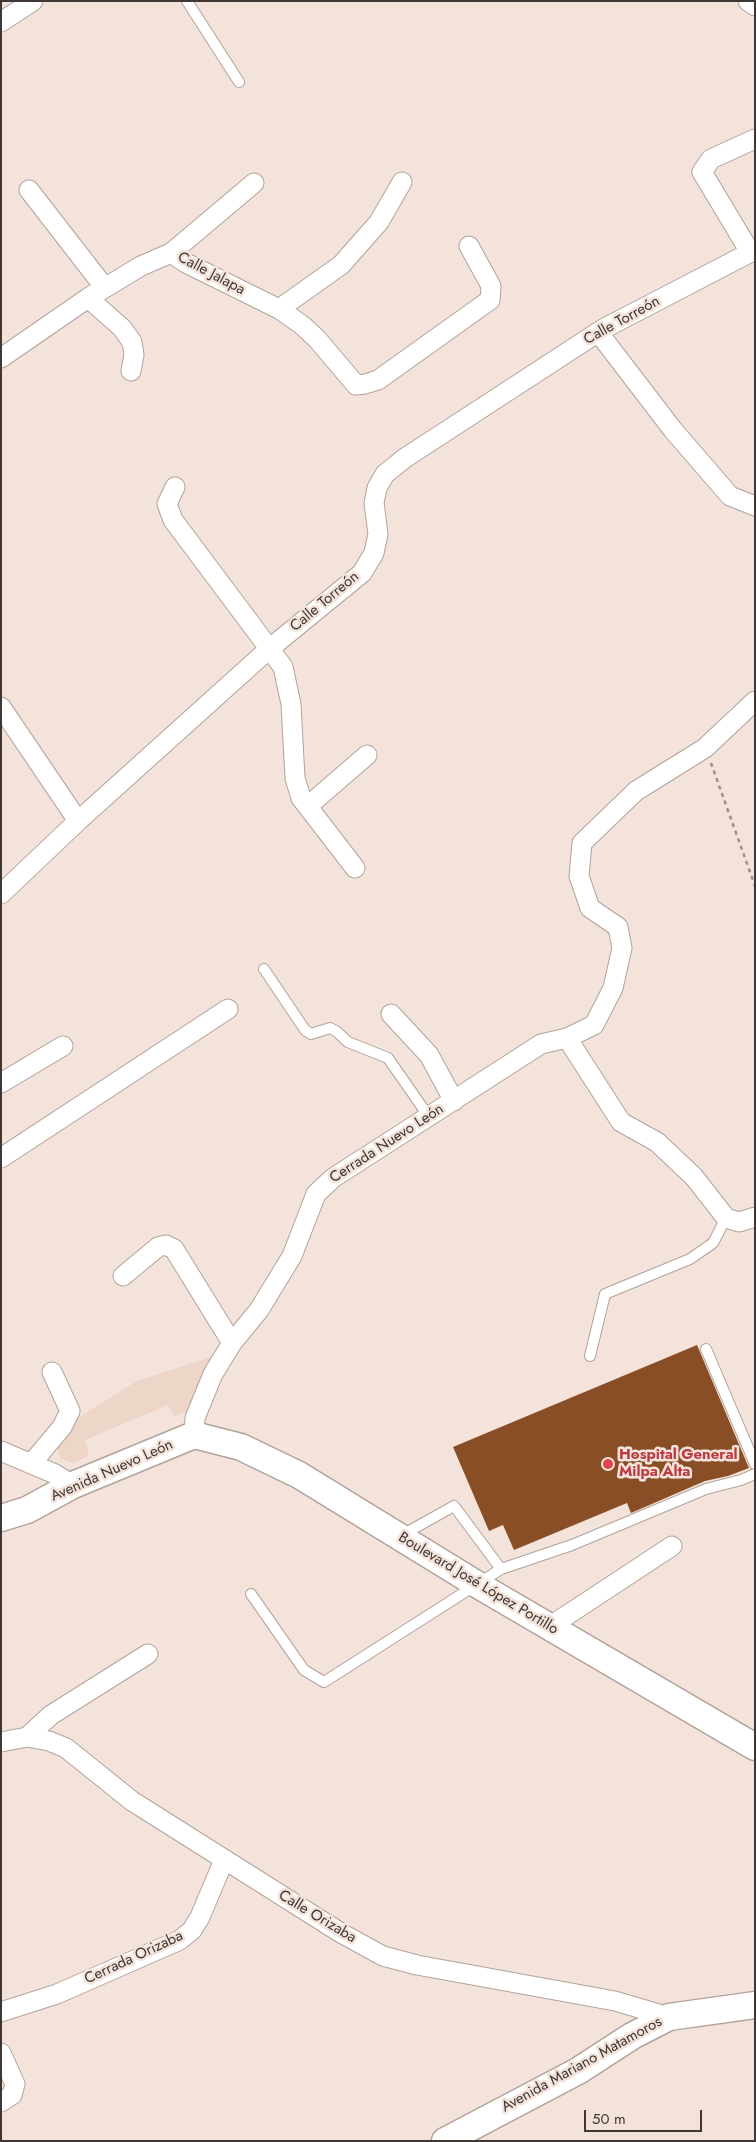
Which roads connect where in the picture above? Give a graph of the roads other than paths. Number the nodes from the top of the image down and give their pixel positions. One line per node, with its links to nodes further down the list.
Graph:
1 (33, 1): 5 (street)
2 (187, 1): 6 (lane)
3 (748, 1): 4 (street)
4 (755, 6)
5 (1, 22)
6 (239, 82)
7 (755, 140): 12 (street)
8 (402, 182): 16 (street)
9 (254, 183): 13 (street)
10 (29, 190): 14 (street)
11 (469, 246): 16 (street, Calle Jalapa)
12 (752, 251): 17 (street, Calle Torreón)
13 (171, 252): 14 (street, Calle Jalapa); 16 (street, Calle Jalapa)
14 (105, 288): 15 (street, Calle Jalapa)
15 (88, 298): 18 (street, Calle Jalapa); 19 (street)
16 (279, 309)
17 (598, 332): 21 (street); 22 (street, Calle Torreón)
18 (1, 358)
19 (131, 371)
20 (175, 487): 22 (street)
21 (755, 506)
22 (269, 649): 26 (street); 27 (street, Calle Torreón)
23 (755, 701): 33 (street, Cerrada Nuevo León)
24 (1, 707): 27 (street)
25 (368, 755): 26 (street)
26 (308, 806): 28 (street)
27 (78, 821): 29 (street, Calle Torreón)
28 (355, 868)
29 (1, 894)
30 (264, 969): 37 (lane)
31 (228, 1009): 38 (street)
32 (391, 1014): 36 (street)
33 (567, 1038): 36 (street, Cerrada Nuevo León); 40 (street)
34 (63, 1046): 35 (street)
35 (1, 1083)
36 (454, 1101): 37 (street, Cerrada Nuevo León)
37 (429, 1117): 42 (street, Cerrada Nuevo León)
38 (1, 1158)
39 (755, 1217): 40 (street)
40 (726, 1218): 44 (lane)
41 (124, 1276): 42 (street)
42 (232, 1343): 46 (street, Cerrada Nuevo León)
43 (706, 1349): 49 (lane)
44 (590, 1356)
45 (52, 1372): 48 (street)
46 (194, 1435): 51 (main road, Avenida Nuevo León); 53 (main road, Boulevard José López Portillo)
47 (1, 1451): 48 (street)
48 (31, 1464): 51 (street)
49 (755, 1464)
50 (755, 1474): 55 (lane)
51 (73, 1484): 52 (main road, Avenida Nuevo León)
52 (1, 1518)
53 (399, 1537): 55 (lane); 56 (main road, Boulevard José López Portillo)
54 (672, 1546): 58 (street)
55 (501, 1569): 56 (lane)
56 (478, 1585): 57 (lane); 58 (main road, Boulevard José López Portillo)
57 (251, 1594)
58 (549, 1627): 62 (main road, Boulevard José López Portillo)
59 (148, 1654): 60 (street)
60 (27, 1738): 61 (street, Calle Orizaba); 63 (street, Calle Orizaba)
61 (1, 1742)
62 (755, 1747)
63 (224, 1860): 65 (street, Cerrada Orizaba); 66 (street, Calle Orizaba)
64 (755, 2005): 66 (main road, Avenida Mariano Matamoros)
65 (2, 2014)
66 (669, 2017): 69 (main road, Avenida Mariano Matamoros)
67 (1, 2053): 68 (street)
68 (1, 2102)
69 (445, 2141)

